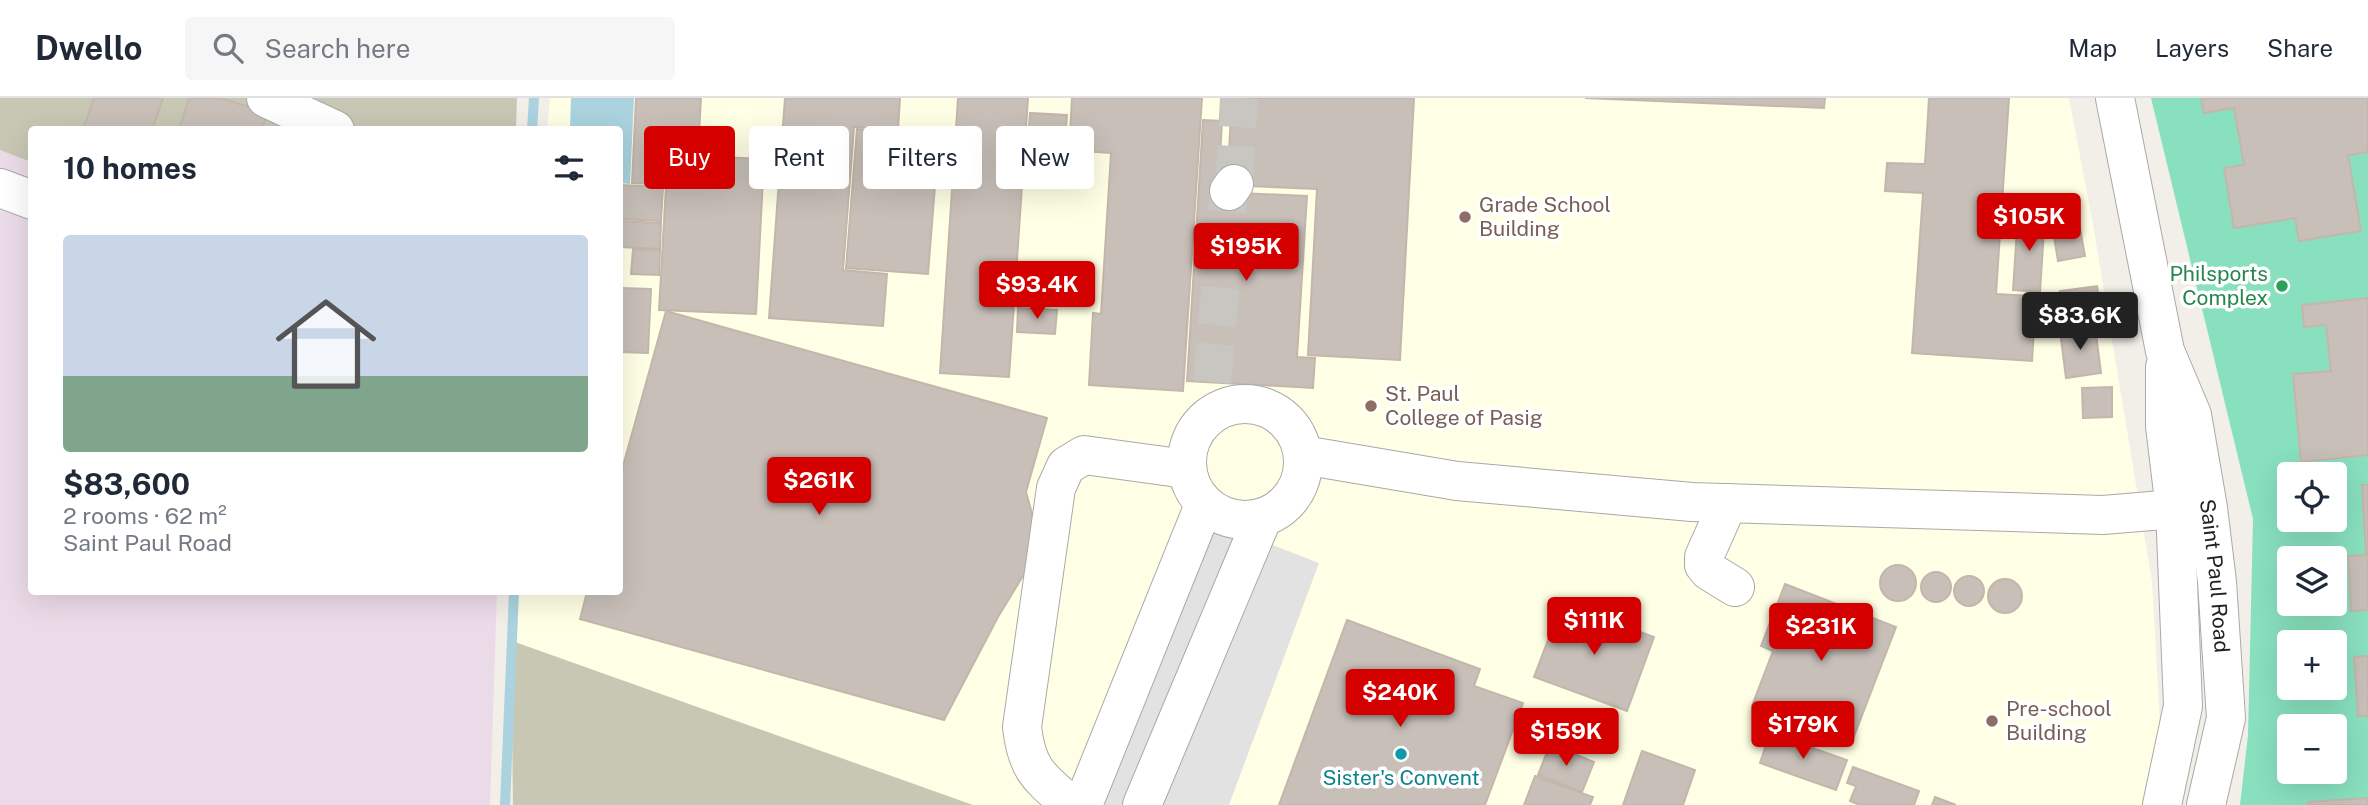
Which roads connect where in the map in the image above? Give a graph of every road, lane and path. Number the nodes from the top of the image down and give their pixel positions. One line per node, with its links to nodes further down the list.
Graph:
1 (267, 98): 3 (street)
2 (2115, 98): 6 (street, Saint Paul Road)
3 (326, 126)
4 (0, 188): 5 (street)
5 (28, 198)
6 (2165, 351): 11 (street, Saint Paul Road); 18 (street, Saint Paul Road)
7 (1303, 455): 8 (street); 9 (street); 12 (street)
8 (1186, 469): 10 (street); 14 (street)
9 (1728, 503): 11 (street); 13 (street)
10 (1204, 505): 12 (street); 15 (street)
11 (2175, 509): 17 (street, Saint Paul Road)
12 (1262, 519): 16 (street)
13 (1735, 587)
14 (1071, 805)
15 (1083, 805)
16 (1142, 805)
17 (2162, 805)
18 (2206, 805)

